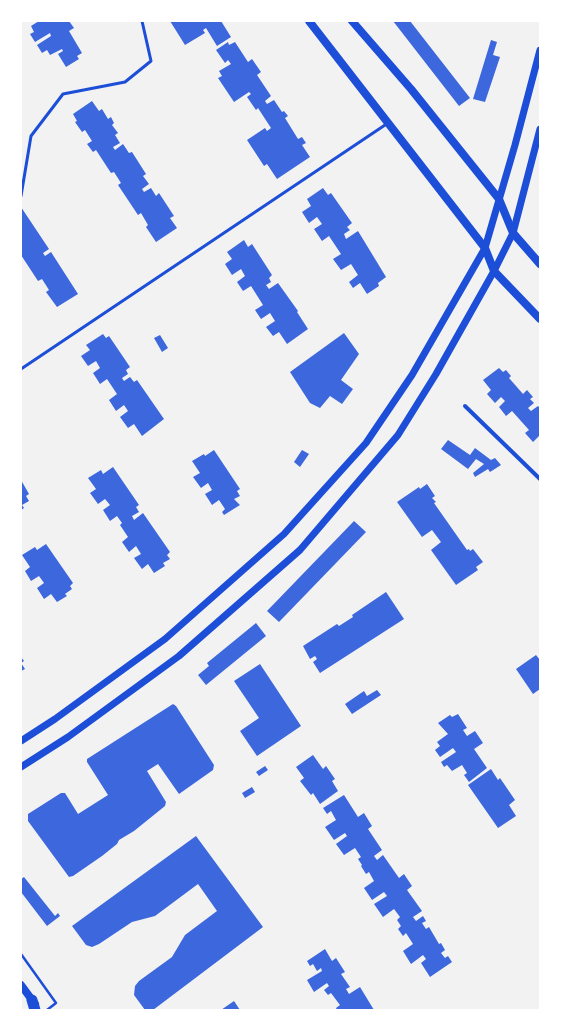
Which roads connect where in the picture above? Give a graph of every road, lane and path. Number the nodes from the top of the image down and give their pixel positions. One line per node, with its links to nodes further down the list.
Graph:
1 (142, 21): 7 (lane)
2 (309, 21): 5 (main road)
3 (352, 21): 8 (main road)
4 (540, 50): 8 (street)
5 (389, 123): 10 (main road); 14 (lane)
6 (540, 129): 9 (street)
7 (21, 196)
8 (499, 199): 9 (main road); 10 (street)
9 (513, 234): 11 (main road); 12 (street)
10 (485, 248): 12 (main road); 17 (street)
11 (540, 264)
12 (494, 271): 13 (main road); 18 (street)
13 (540, 319)
14 (21, 369)
15 (465, 406): 16 (street)
16 (540, 479)
17 (21, 741)
18 (21, 767)
19 (22, 957): 23 (path)
20 (21, 985): 21 (main road)
21 (34, 1005): 22 (main road)
22 (39, 1010)
23 (47, 1010)

